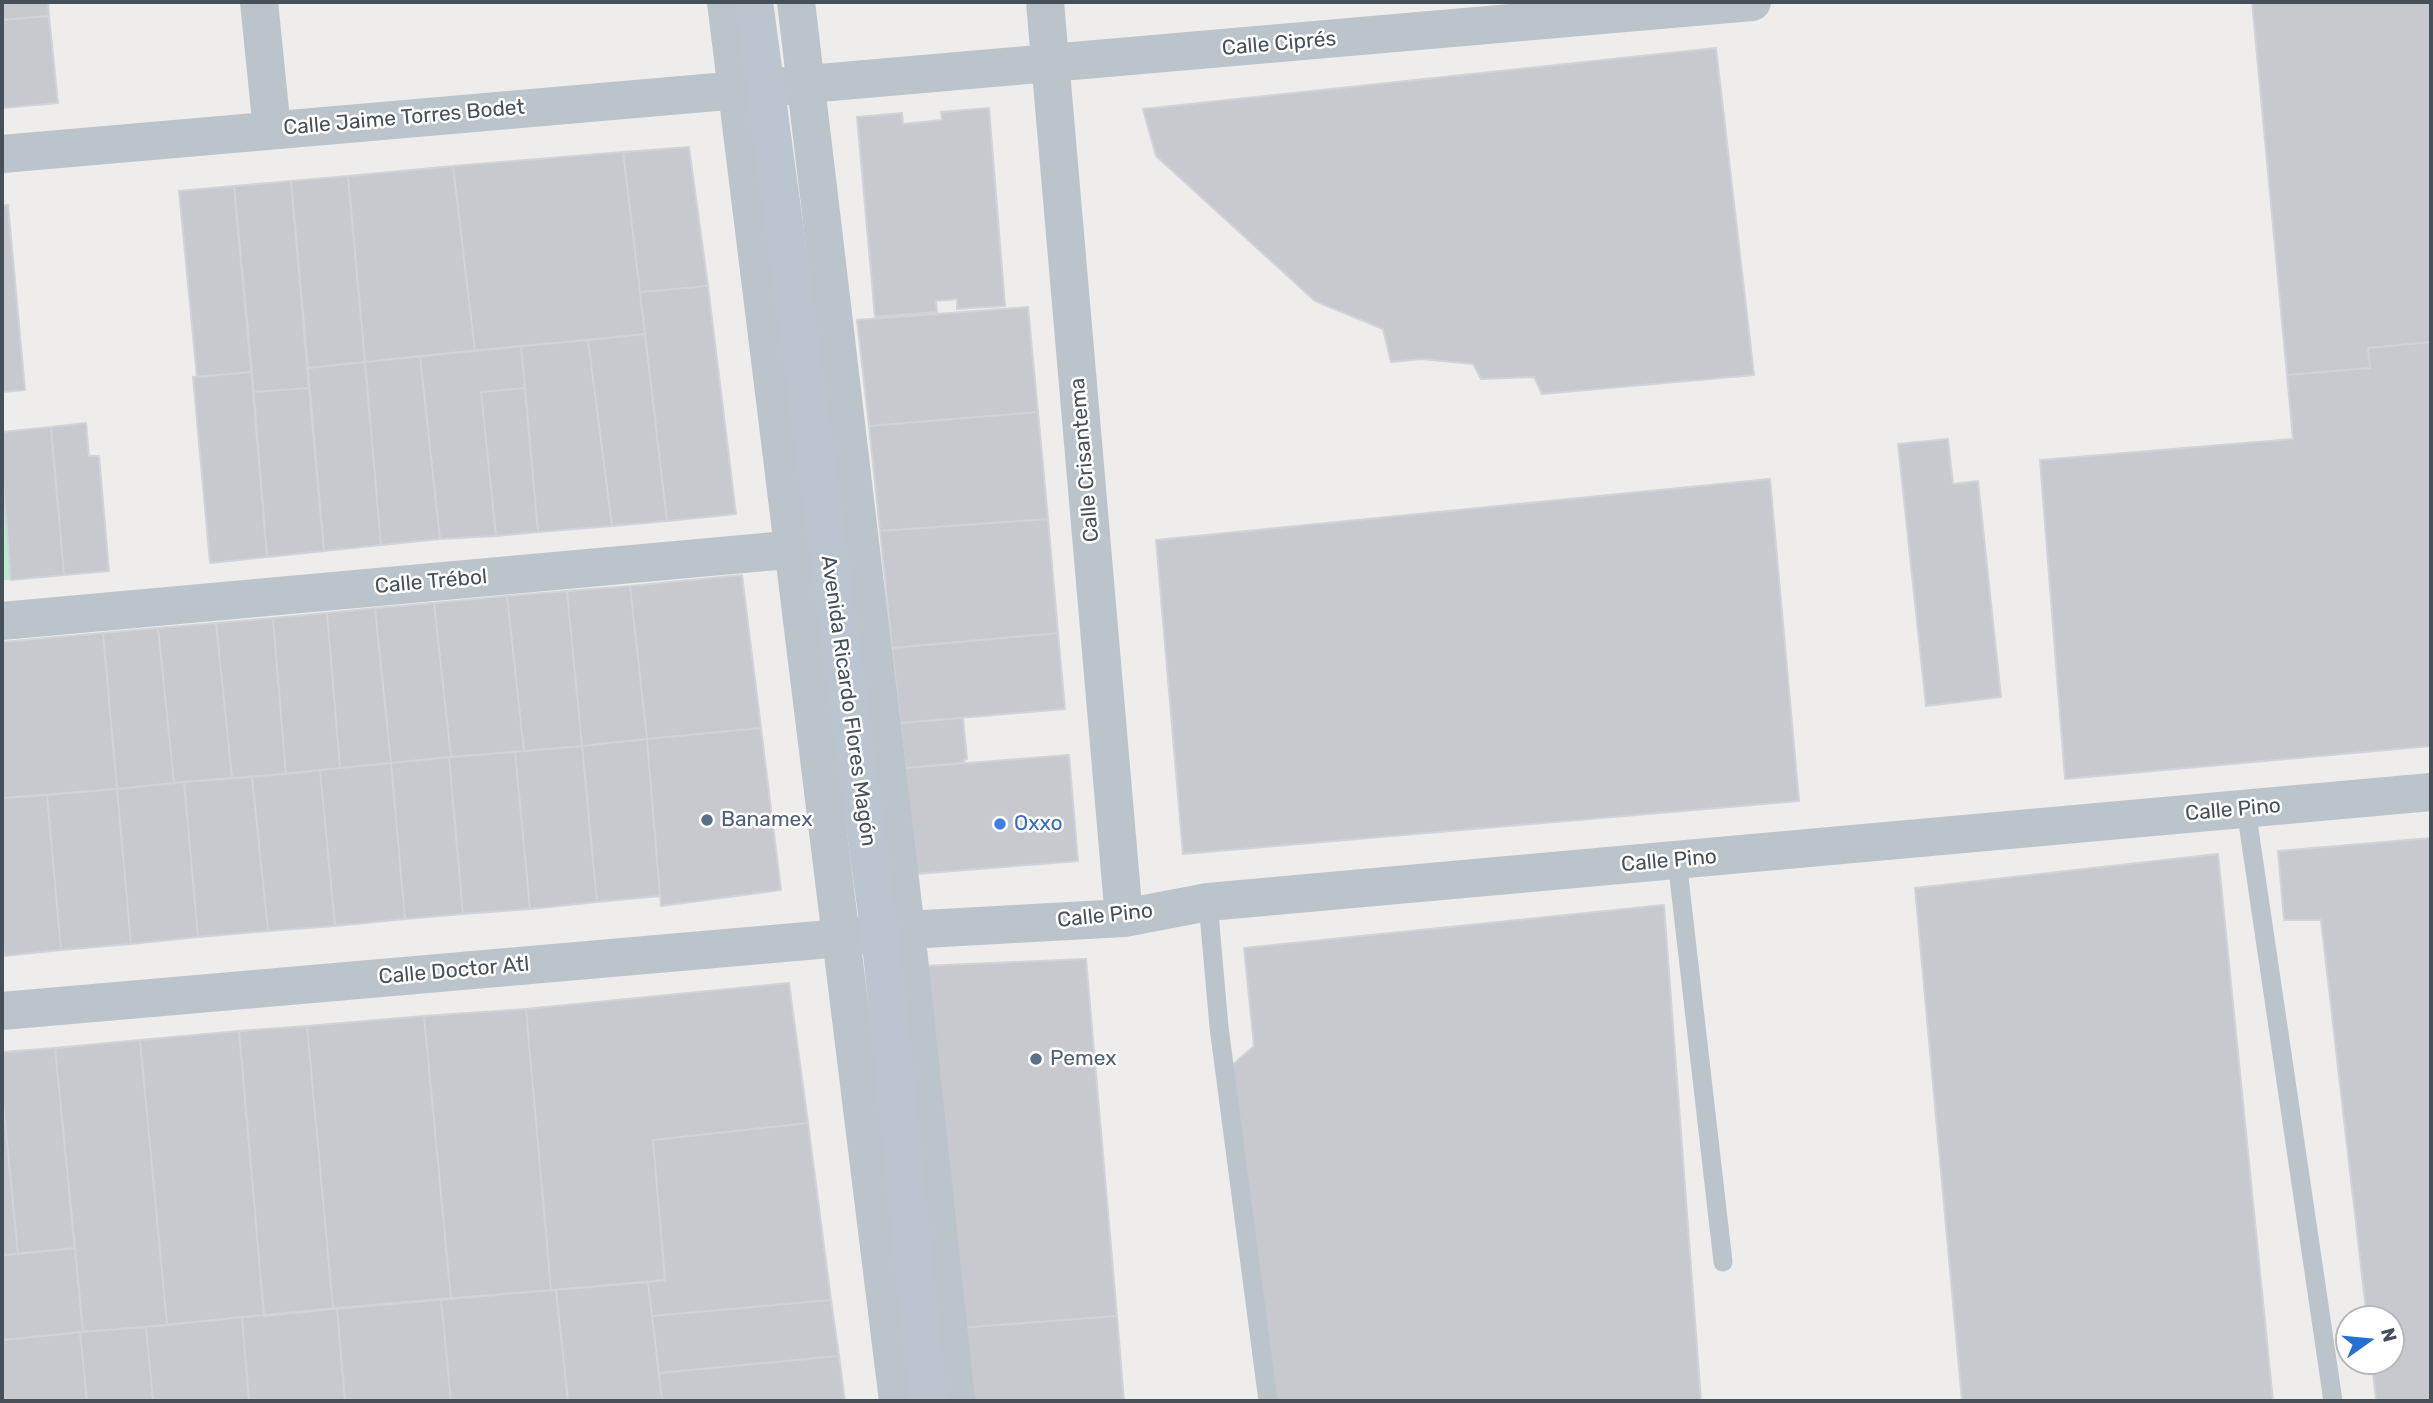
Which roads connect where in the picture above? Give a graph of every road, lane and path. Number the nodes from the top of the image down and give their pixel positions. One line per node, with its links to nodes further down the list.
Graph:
1 (258, 2): 10 (street)
2 (726, 2): 9 (street, Avenida Ricardo Flores Magón)
3 (754, 2): 25 (main road, Avenida Ricardo Flores Magón, bridge)
4 (796, 2): 8 (street, Avenida Ricardo Flores Magón)
5 (1045, 2): 7 (street, Calle Crisantema)
6 (1752, 2): 7 (street, Calle Ciprés)
7 (1051, 64): 8 (street, Calle Ciprés); 19 (street, Calle Crisantema)
8 (806, 83): 9 (street, Calle Jaime Torres Bodet); 12 (street, Avenida Ricardo Flores Magón)
9 (737, 90): 10 (street, Calle Jaime Torres Bodet); 13 (street, Avenida Ricardo Flores Magón)
10 (272, 130): 11 (street, Calle Jaime Torres Bodet)
11 (2, 154)
12 (860, 543): 13 (street, Calle Trébol); 20 (street, Avenida Ricardo Flores Magón)
13 (794, 550): 14 (street, Calle Trébol); 21 (street, Avenida Ricardo Flores Magón)
14 (2, 621)
15 (2431, 792): 16 (street, Calle Pino)
16 (2245, 809): 17 (street, Calle Pino); 28 (lane)
17 (1676, 860): 18 (street, Calle Pino); 23 (lane)
18 (1208, 902): 19 (street, Calle Pino); 27 (lane)
19 (1124, 918): 20 (street, Calle Pino)
20 (906, 930): 21 (street, Calle Doctor Atl); 26 (street, Avenida Ricardo Flores Magón)
21 (841, 938): 22 (street, Calle Doctor Atl); 24 (street, Avenida Ricardo Flores Magón)
22 (2, 1011)
23 (1723, 1262)
24 (898, 1401)
25 (928, 1401)
26 (956, 1401)
27 (1268, 1401)
28 (2333, 1401)

